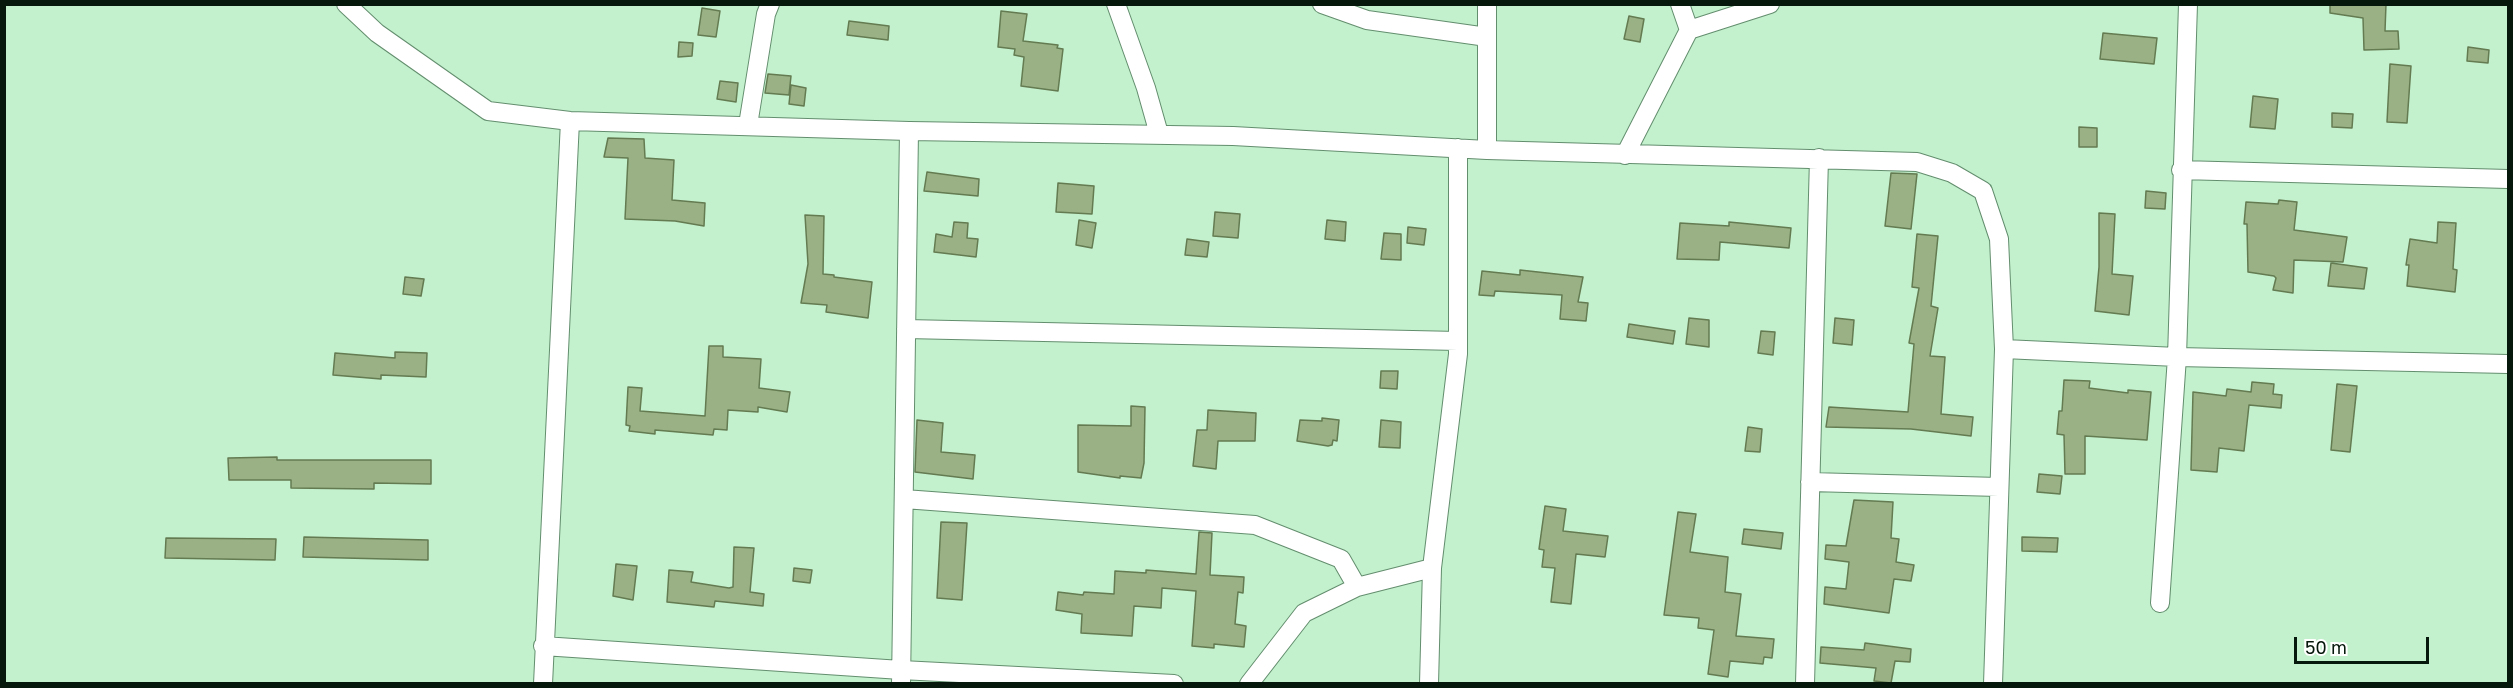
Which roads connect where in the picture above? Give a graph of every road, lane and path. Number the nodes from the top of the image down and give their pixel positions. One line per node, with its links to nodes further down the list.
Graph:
1 (346, 4): 11 (street)
2 (770, 4): 12 (street)
3 (1116, 4): 14 (street)
4 (1322, 4): 10 (street)
5 (1487, 4): 10 (street)
6 (1680, 4): 9 (street)
7 (1770, 4): 9 (street)
8 (2188, 4): 19 (street)
9 (1689, 30): 17 (street)
10 (1487, 37): 16 (street)
11 (570, 121): 12 (street); 32 (street)
12 (748, 125): 13 (street)
13 (909, 131): 14 (street); 21 (street)
14 (1159, 134): 15 (street)
15 (1458, 148): 16 (street); 22 (street)
16 (1487, 150): 17 (street)
17 (1625, 155): 18 (street)
18 (1819, 158): 23 (street); 26 (street)
19 (2181, 170): 20 (street); 24 (street)
20 (2508, 179)
21 (906, 330): 22 (street); 28 (street)
22 (1458, 341): 29 (street)
23 (2004, 349): 24 (street); 27 (street)
24 (2177, 357): 25 (street); 31 (street)
25 (2508, 364)
26 (1810, 482): 27 (street); 38 (street)
27 (1999, 487): 39 (street)
28 (904, 499): 30 (street); 33 (street)
29 (1432, 568): 30 (street); 37 (street)
30 (1357, 587): 36 (street)
31 (2160, 603)
32 (543, 646): 33 (street); 34 (street)
33 (901, 676): 35 (street)
34 (543, 684)
35 (1174, 684)
36 (1249, 684)
37 (1429, 684)
38 (1805, 684)
39 (1993, 684)

